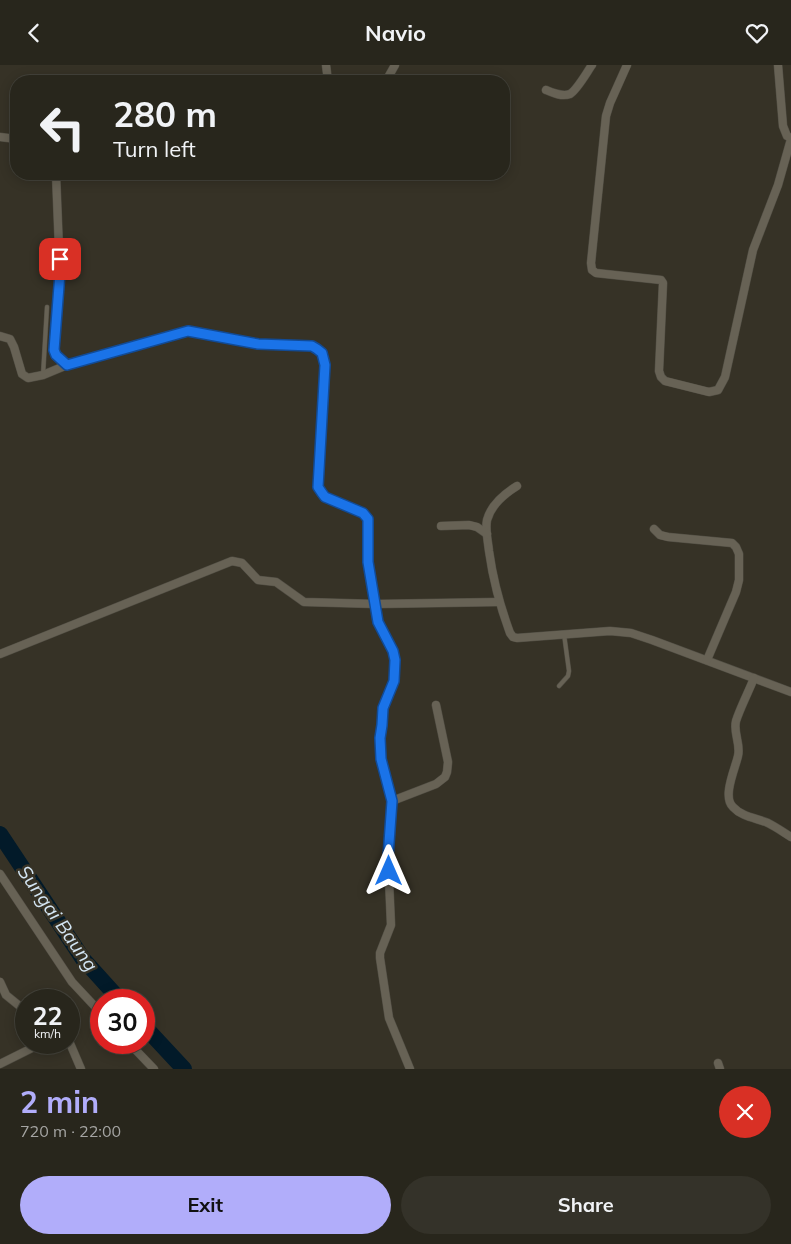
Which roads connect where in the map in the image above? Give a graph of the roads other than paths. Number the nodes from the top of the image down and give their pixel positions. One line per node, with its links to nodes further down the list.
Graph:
1 (592, 65): 4 (street)
2 (628, 65): 5 (street)
3 (778, 65): 5 (street)
4 (546, 90)
5 (791, 139)
6 (56, 180): 9 (street)
7 (47, 307): 10 (lane)
8 (0, 336): 10 (street)
9 (67, 365): 10 (street); 16 (street)
10 (43, 375)
11 (517, 486): 14 (street)
12 (441, 527): 14 (street)
13 (654, 529): 19 (street)
14 (487, 534): 15 (street)
15 (499, 602): 16 (street); 17 (street)
16 (376, 604): 18 (street); 24 (street)
17 (564, 633): 19 (street); 21 (lane)
18 (0, 654)
19 (707, 660): 20 (street)
20 (754, 678): 22 (street); 25 (street)
21 (559, 686)
22 (791, 693)
23 (436, 705): 24 (street)
24 (392, 801): 36 (street)
25 (791, 837)
26 (0, 874): 28 (street)
27 (0, 982): 29 (street)
28 (90, 1001)
29 (15, 1002)
30 (18, 1054): 33 (street)
31 (74, 1054): 34 (street)
32 (140, 1054): 35 (street)
33 (0, 1064)
34 (80, 1069)
35 (154, 1069)
36 (410, 1069)

